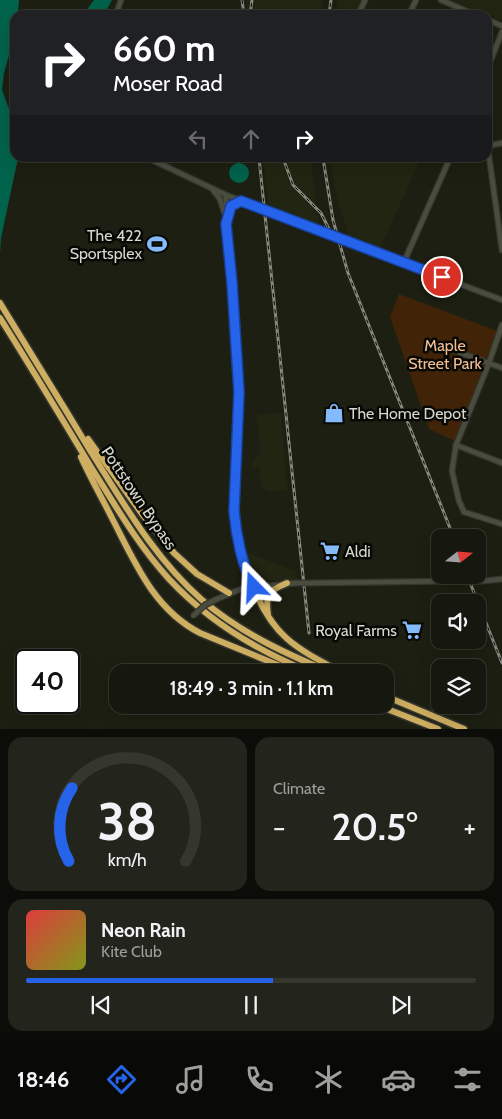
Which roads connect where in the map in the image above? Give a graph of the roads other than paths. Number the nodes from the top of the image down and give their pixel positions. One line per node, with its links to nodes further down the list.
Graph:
1 (441, 0): 2 (street)
2 (462, 9)
3 (502, 32): 4 (street)
4 (492, 57)
5 (156, 162): 8 (street)
6 (448, 162): 13 (street)
7 (490, 162): 12 (street)
8 (212, 189): 9 (street); 11 (street)
9 (226, 195): 10 (street); 11 (street)
10 (241, 201): 11 (street); 13 (street, bridge)
11 (226, 224): 28 (street)
12 (502, 250)
13 (404, 262): 14 (street)
14 (502, 300)
15 (0, 303): 21 (highway, Pottstown Bypass)
16 (0, 318): 22 (highway, Pottstown Bypass)
17 (502, 325): 19 (street)
18 (458, 352): 19 (street)
19 (489, 363): 20 (street); 23 (street)
20 (502, 368)
21 (52, 388): 29 (highway); 34 (highway, Pottstown Bypass)
22 (68, 428): 31 (highway); 33 (highway, Pottstown Bypass)
23 (456, 445): 24 (street); 25 (street)
24 (502, 463)
25 (502, 524)
26 (502, 579): 27 (street, bridge)
27 (287, 583): 28 (street); 30 (highway)
28 (254, 587): 29 (street); 30 (highway)
29 (229, 593): 31 (street, bridge)
30 (269, 619): 35 (highway)
31 (186, 626): 32 (highway)
32 (275, 664)
33 (291, 664)
34 (313, 664)
35 (320, 664)
36 (394, 700): 41 (highway)
37 (394, 708): 40 (highway)
38 (394, 712): 39 (highway)
39 (438, 729)
40 (443, 729)
41 (464, 729)

